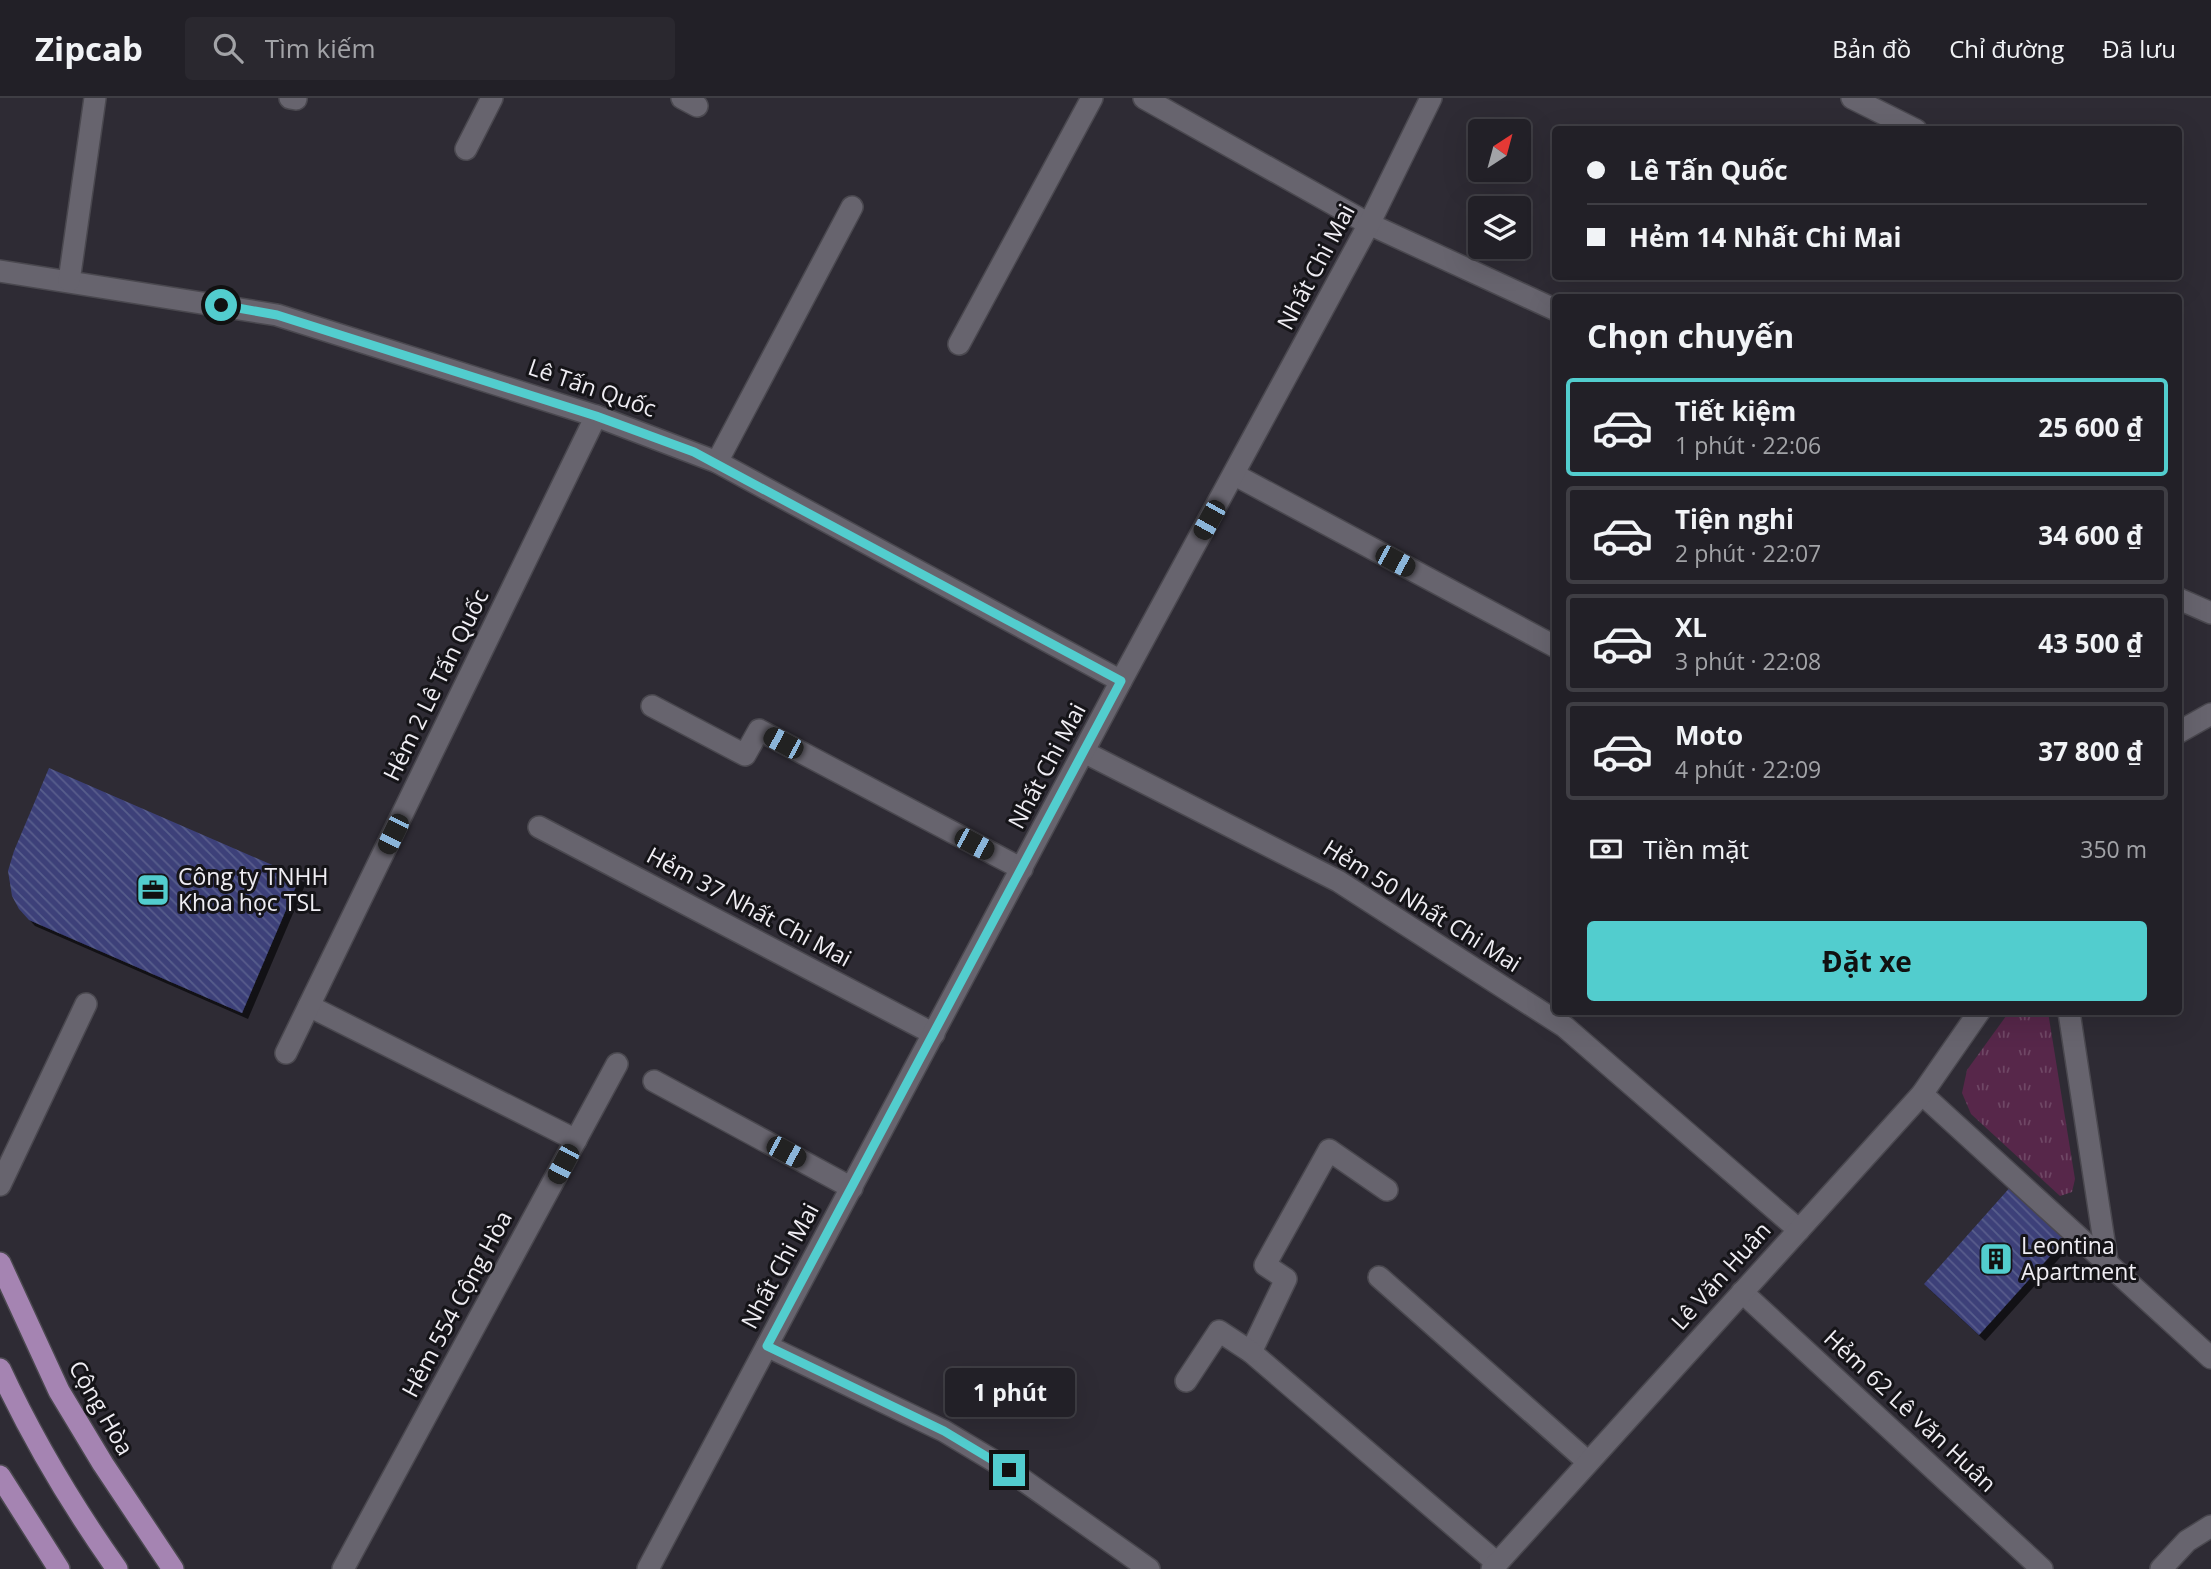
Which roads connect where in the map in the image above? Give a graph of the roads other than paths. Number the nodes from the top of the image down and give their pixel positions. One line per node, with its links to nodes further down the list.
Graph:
1 (96, 98): 12 (street)
2 (492, 98): 8 (street)
3 (1092, 98): 14 (street)
4 (1144, 98): 10 (street)
5 (1431, 98): 10 (street, Nhất Chi Mai)
6 (1852, 98): 7 (street)
7 (1908, 126)
8 (467, 149)
9 (852, 207): 16 (street)
10 (1370, 224): 13 (street); 17 (street, Nhất Chi Mai)
11 (0, 271): 12 (street, Lê Tấn Quốc)
12 (69, 282): 15 (street, Lê Tấn Quốc)
13 (1552, 308)
14 (959, 344)
15 (596, 416): 16 (street, Lê Tấn Quốc); 29 (street, Hẻm 2 Lê Tấn Quốc)
16 (718, 462): 21 (street, Lê Tấn Quốc)
17 (1235, 475): 20 (street); 21 (street, Nhất Chi Mai)
18 (2182, 599): 19 (street)
19 (2211, 613)
20 (1552, 645)
21 (1121, 681): 25 (street, Nhất Chi Mai)
22 (652, 706): 27 (street)
23 (2211, 713): 24 (street)
24 (2182, 730)
25 (1084, 752): 27 (street, Nhất Chi Mai); 41 (street, Hẻm 50 Nhất Chi Mai)
26 (539, 827): 32 (street, Hẻm 37 Nhất Chi Mai)
27 (1022, 869): 32 (street, Nhất Chi Mai)
28 (86, 1004): 38 (street)
29 (309, 1006): 33 (street, Hẻm 2 Lê Tấn Quốc); 37 (street)
30 (1977, 1015): 36 (street, Lê Văn Huân)
31 (2069, 1015): 42 (street)
32 (934, 1034): 39 (street, Nhất Chi Mai)
33 (286, 1053)
34 (617, 1064): 37 (street, Hẻm 554 Cộng Hòa)
35 (654, 1081): 39 (street)
36 (1922, 1094): 41 (street, Lê Văn Huân); 42 (street)
37 (576, 1140): 62 (street, Hẻm 554 Cộng Hòa)
38 (0, 1185)
39 (852, 1188): 48 (street, Nhất Chi Mai)
40 (1387, 1190): 49 (street)
41 (1799, 1230): 45 (street, Lê Văn Huân)
42 (2107, 1261): 47 (street)
43 (0, 1263): 61 (main road, Cộng Hòa)
44 (1379, 1277): 53 (street)
45 (1742, 1292): 53 (street, Lê Văn Huân); 65 (street, Hẻm 62 Lê Văn Huân)
46 (2211, 1334): 47 (street)
47 (2188, 1336): 50 (street)
48 (767, 1346): 63 (street, Nhất Chi Mai); 64 (street)
49 (1251, 1352): 52 (street); 58 (street)
50 (2211, 1358)
51 (0, 1369): 60 (main road)
52 (1186, 1381)
53 (1588, 1462): 58 (street, Lê Văn Huân)
54 (0, 1477): 59 (main road)
55 (2211, 1513): 57 (street)
56 (2211, 1526): 57 (street)
57 (2187, 1541): 66 (street)
58 (1494, 1566)
59 (59, 1569)
60 (117, 1569)
61 (173, 1569)
62 (343, 1569)
63 (648, 1569)
64 (1149, 1569)
65 (2042, 1569)
66 (2161, 1569)

